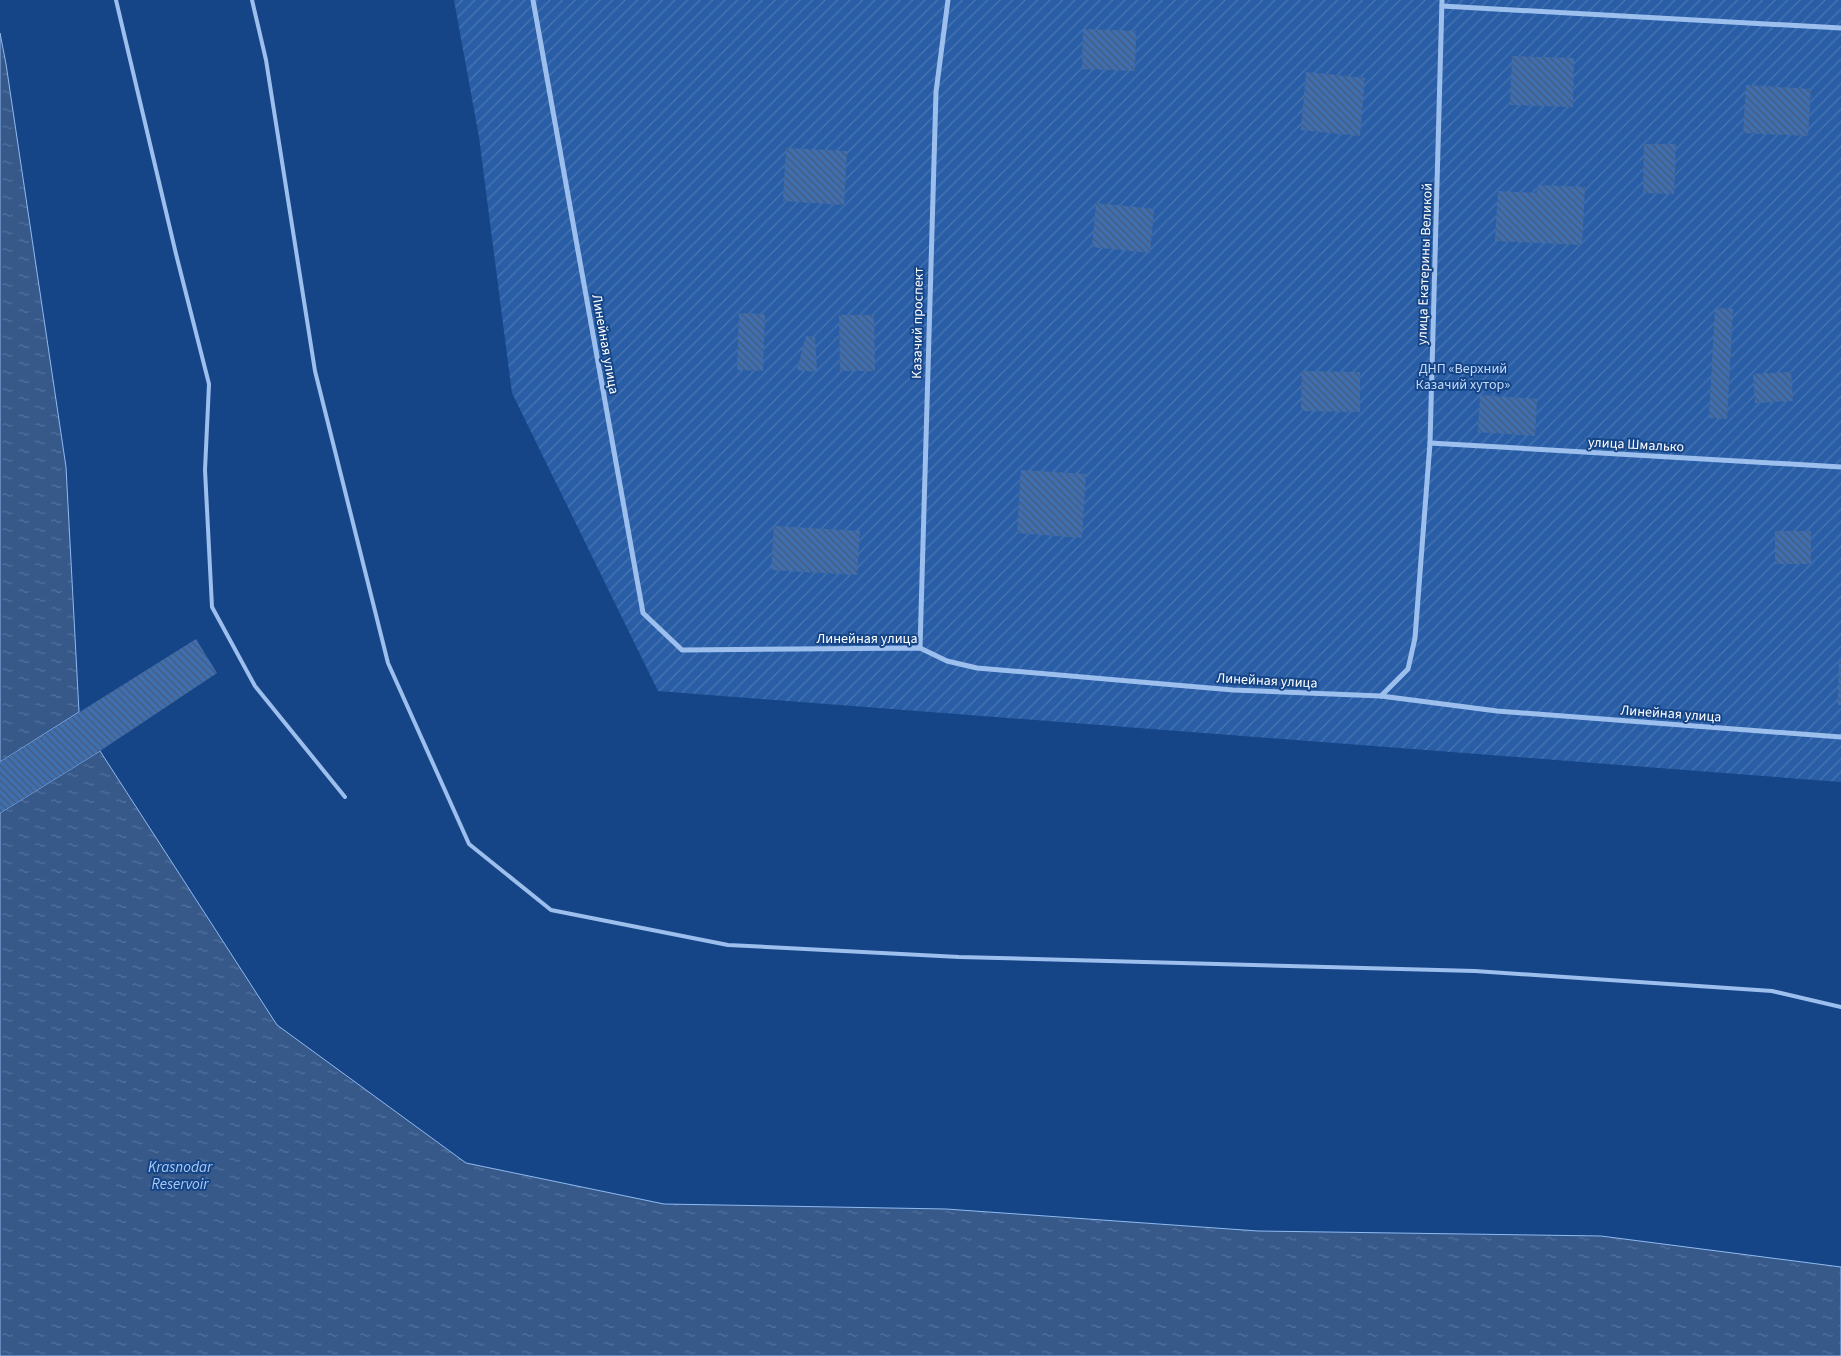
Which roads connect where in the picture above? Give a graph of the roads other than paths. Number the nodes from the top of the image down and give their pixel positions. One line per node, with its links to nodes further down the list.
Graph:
1 (116, 0): 12 (lane)
2 (252, 0): 13 (lane)
3 (532, 0): 9 (street, Линейная улица)
4 (948, 0): 9 (street, Казачий проспект)
5 (1442, 3): 6 (street); 7 (street, улица Екатерины Великой)
6 (1841, 28)
7 (1430, 443): 8 (street, улица Шмалько); 10 (street, улица Екатерины Великой)
8 (1841, 467)
9 (920, 648): 10 (street, Линейная улица)
10 (1381, 696): 11 (street, Линейная улица)
11 (1841, 737)
12 (345, 797)
13 (1841, 1007)

